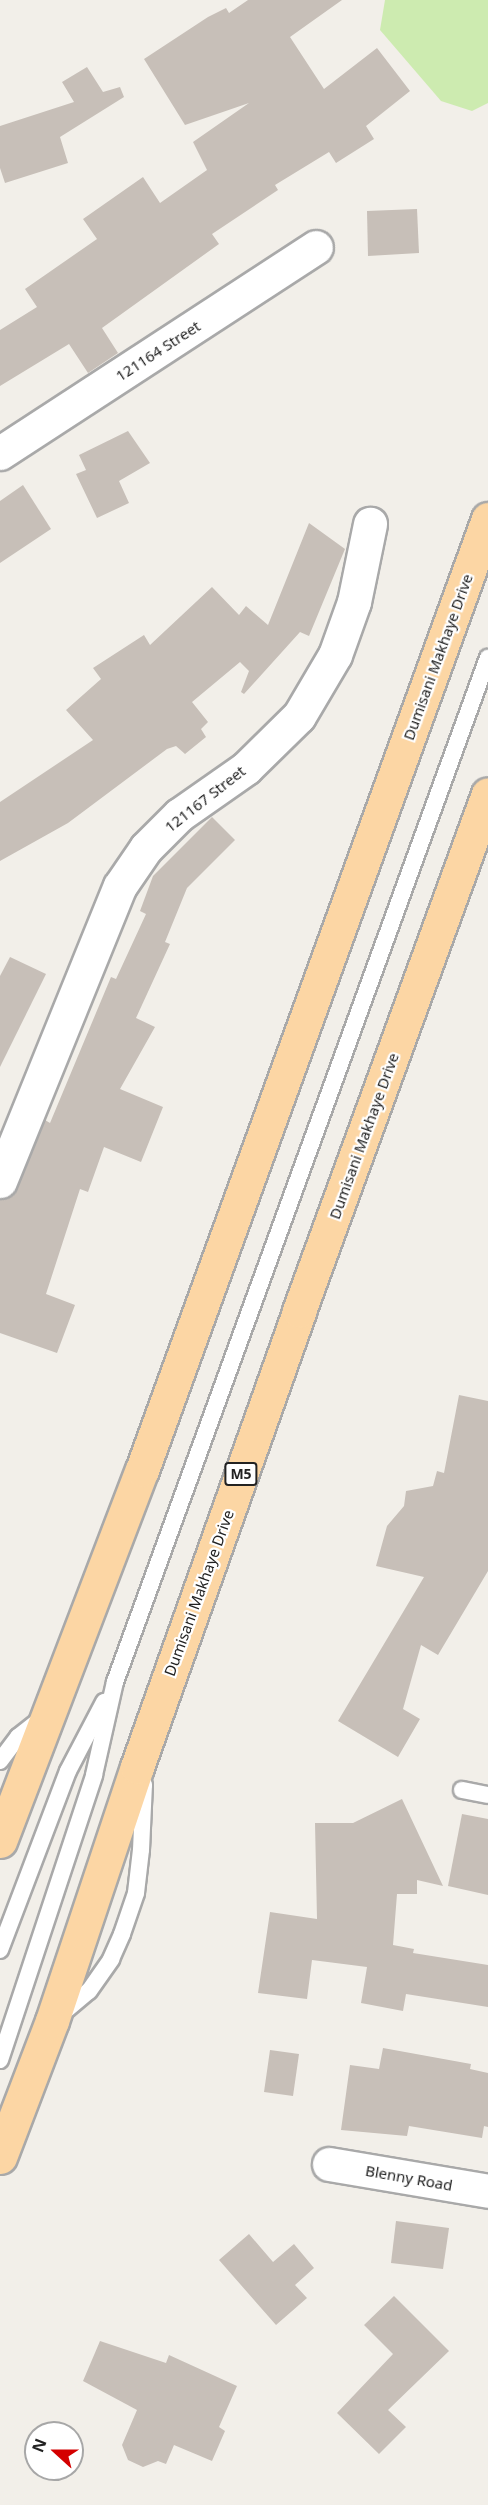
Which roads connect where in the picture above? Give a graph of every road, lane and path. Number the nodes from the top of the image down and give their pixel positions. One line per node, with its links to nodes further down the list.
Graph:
1 (316, 247): 2 (street, 121164 Street)
2 (0, 453)
3 (488, 519): 9 (main road, Dumisani Makhaye Drive)
4 (370, 524): 7 (street, 121167 Street)
5 (488, 658): 8 (lane)
6 (488, 794): 16 (main road, Dumisani Makhaye Drive / M5)
7 (0, 1181)
8 (115, 1682): 14 (lane); 15 (lane)
9 (51, 1712): 10 (lane); 13 (main road, Dumisani Makhaye Drive)
10 (0, 1761)
11 (462, 1790): 12 (lane)
12 (488, 1795)
13 (0, 1840)
14 (0, 1950)
15 (0, 2060)
16 (0, 2157)
17 (329, 2164): 18 (street, Blenny Road)
18 (488, 2192)

